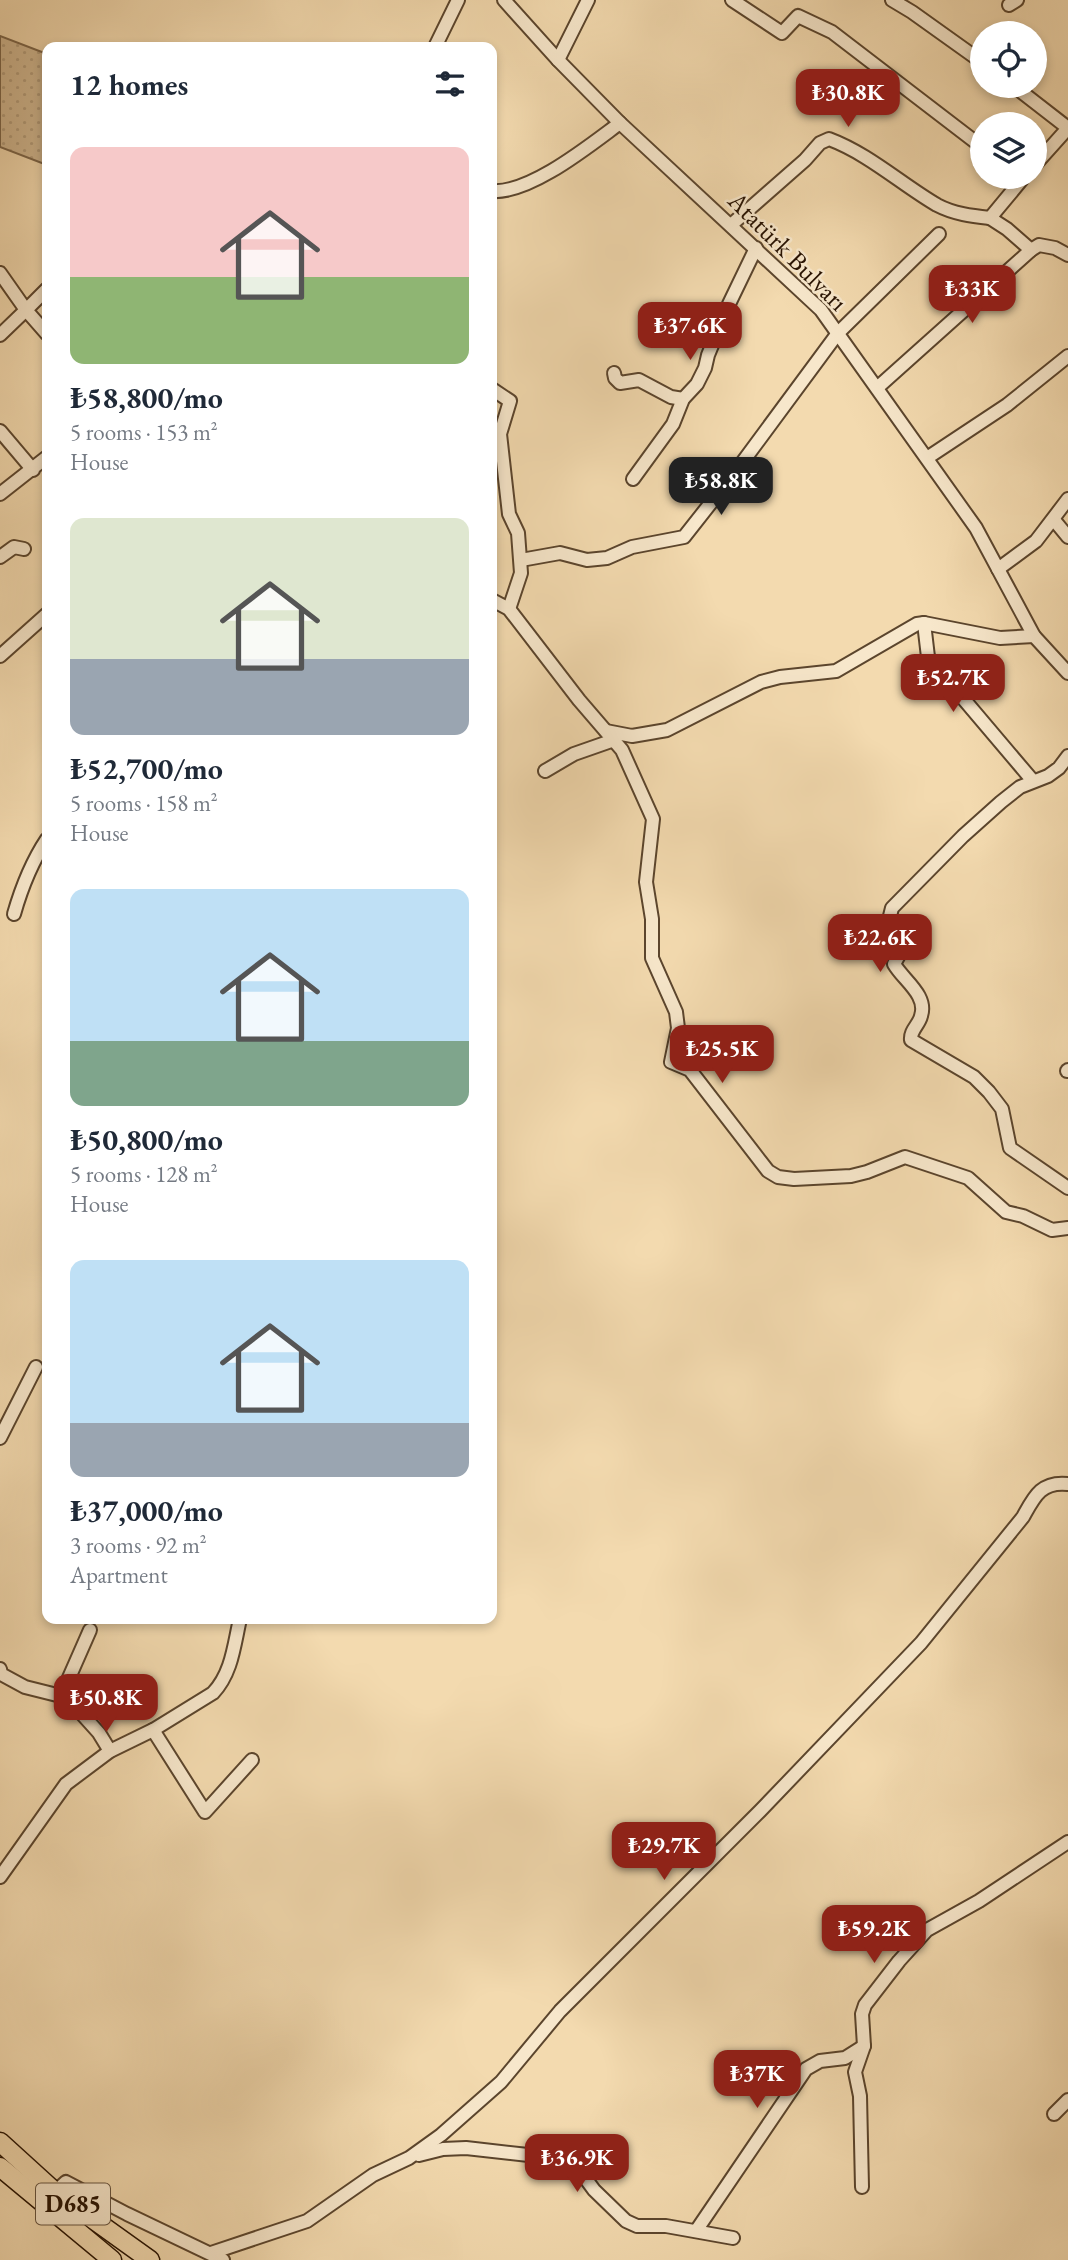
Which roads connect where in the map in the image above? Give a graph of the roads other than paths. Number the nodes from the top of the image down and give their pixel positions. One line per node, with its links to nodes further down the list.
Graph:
1 (458, 0): 6 (street)
2 (504, 0): 8 (street, Atatürk Bulvarı)
3 (588, 0): 8 (street)
4 (732, 0): 11 (street)
5 (892, 0): 7 (street)
6 (437, 42)
7 (970, 53)
8 (558, 60): 10 (street, Atatürk Bulvarı)
9 (1029, 98): 12 (street)
10 (620, 123): 14 (street); 16 (street, Atatürk Bulvarı)
11 (970, 138)
12 (1047, 151)
13 (1012, 189): 15 (street)
14 (497, 190)
15 (990, 218): 16 (street); 19 (street)
16 (731, 225): 18 (street, Atatürk Bulvarı)
17 (939, 234): 25 (street)
18 (756, 248): 25 (street, Atatürk Bulvarı); 31 (street)
19 (1031, 250): 20 (street); 29 (street)
20 (1068, 256)
21 (0, 273): 23 (street)
22 (42, 294): 23 (street)
23 (26, 310): 24 (street); 26 (street)
24 (42, 328)
25 (838, 333): 29 (street, Atatürk Bulvarı); 43 (street)
26 (0, 335)
27 (1068, 356): 33 (street)
28 (614, 373): 31 (street)
29 (877, 388): 33 (street, Atatürk Bulvarı)
30 (497, 392): 43 (street)
31 (683, 399): 36 (street)
32 (0, 431): 35 (street)
33 (927, 458): 44 (street, Atatürk Bulvarı)
34 (42, 462): 35 (street)
35 (33, 470): 37 (street)
36 (633, 479)
37 (0, 494)
38 (1068, 499): 39 (street)
39 (1054, 520): 40 (street); 44 (street)
40 (1068, 537)
41 (24, 549): 42 (street)
42 (0, 557)
43 (521, 560): 46 (street)
44 (998, 569): 49 (street, Atatürk Bulvarı)
45 (497, 603): 46 (street)
46 (509, 609): 52 (street)
47 (42, 618): 50 (street)
48 (924, 623): 49 (street); 52 (street); 55 (street)
49 (1034, 636): 51 (street, Atatürk Bulvarı)
50 (0, 656)
51 (1068, 673)
52 (610, 736): 54 (street); 59 (street)
53 (1068, 756): 55 (street)
54 (545, 771)
55 (1033, 781): 58 (street)
56 (42, 846): 57 (street)
57 (14, 914)
58 (1068, 1188)
59 (1068, 1228)
60 (36, 1367): 61 (street)
61 (0, 1438)
62 (1068, 1484): 76 (street)
63 (239, 1624): 67 (street)
64 (90, 1630): 66 (street)
65 (0, 1672): 66 (street)
66 (61, 1696): 68 (street)
67 (153, 1730): 68 (street); 69 (street)
68 (110, 1751): 71 (street)
69 (252, 1760)
70 (1068, 1842): 72 (street)
71 (0, 1877)
72 (864, 2046): 78 (street); 80 (street)
73 (1068, 2100): 74 (street)
74 (1054, 2115)
75 (0, 2142): 79 (highway, D685)
76 (409, 2158): 80 (street); 82 (street)
77 (0, 2167): 83 (highway, D685)
78 (862, 2187)
79 (55, 2192): 82 (street); 84 (highway, D685)
80 (696, 2231): 81 (street)
81 (733, 2238)
82 (211, 2253): 85 (street)
83 (112, 2260)
84 (150, 2260)
85 (223, 2260)

